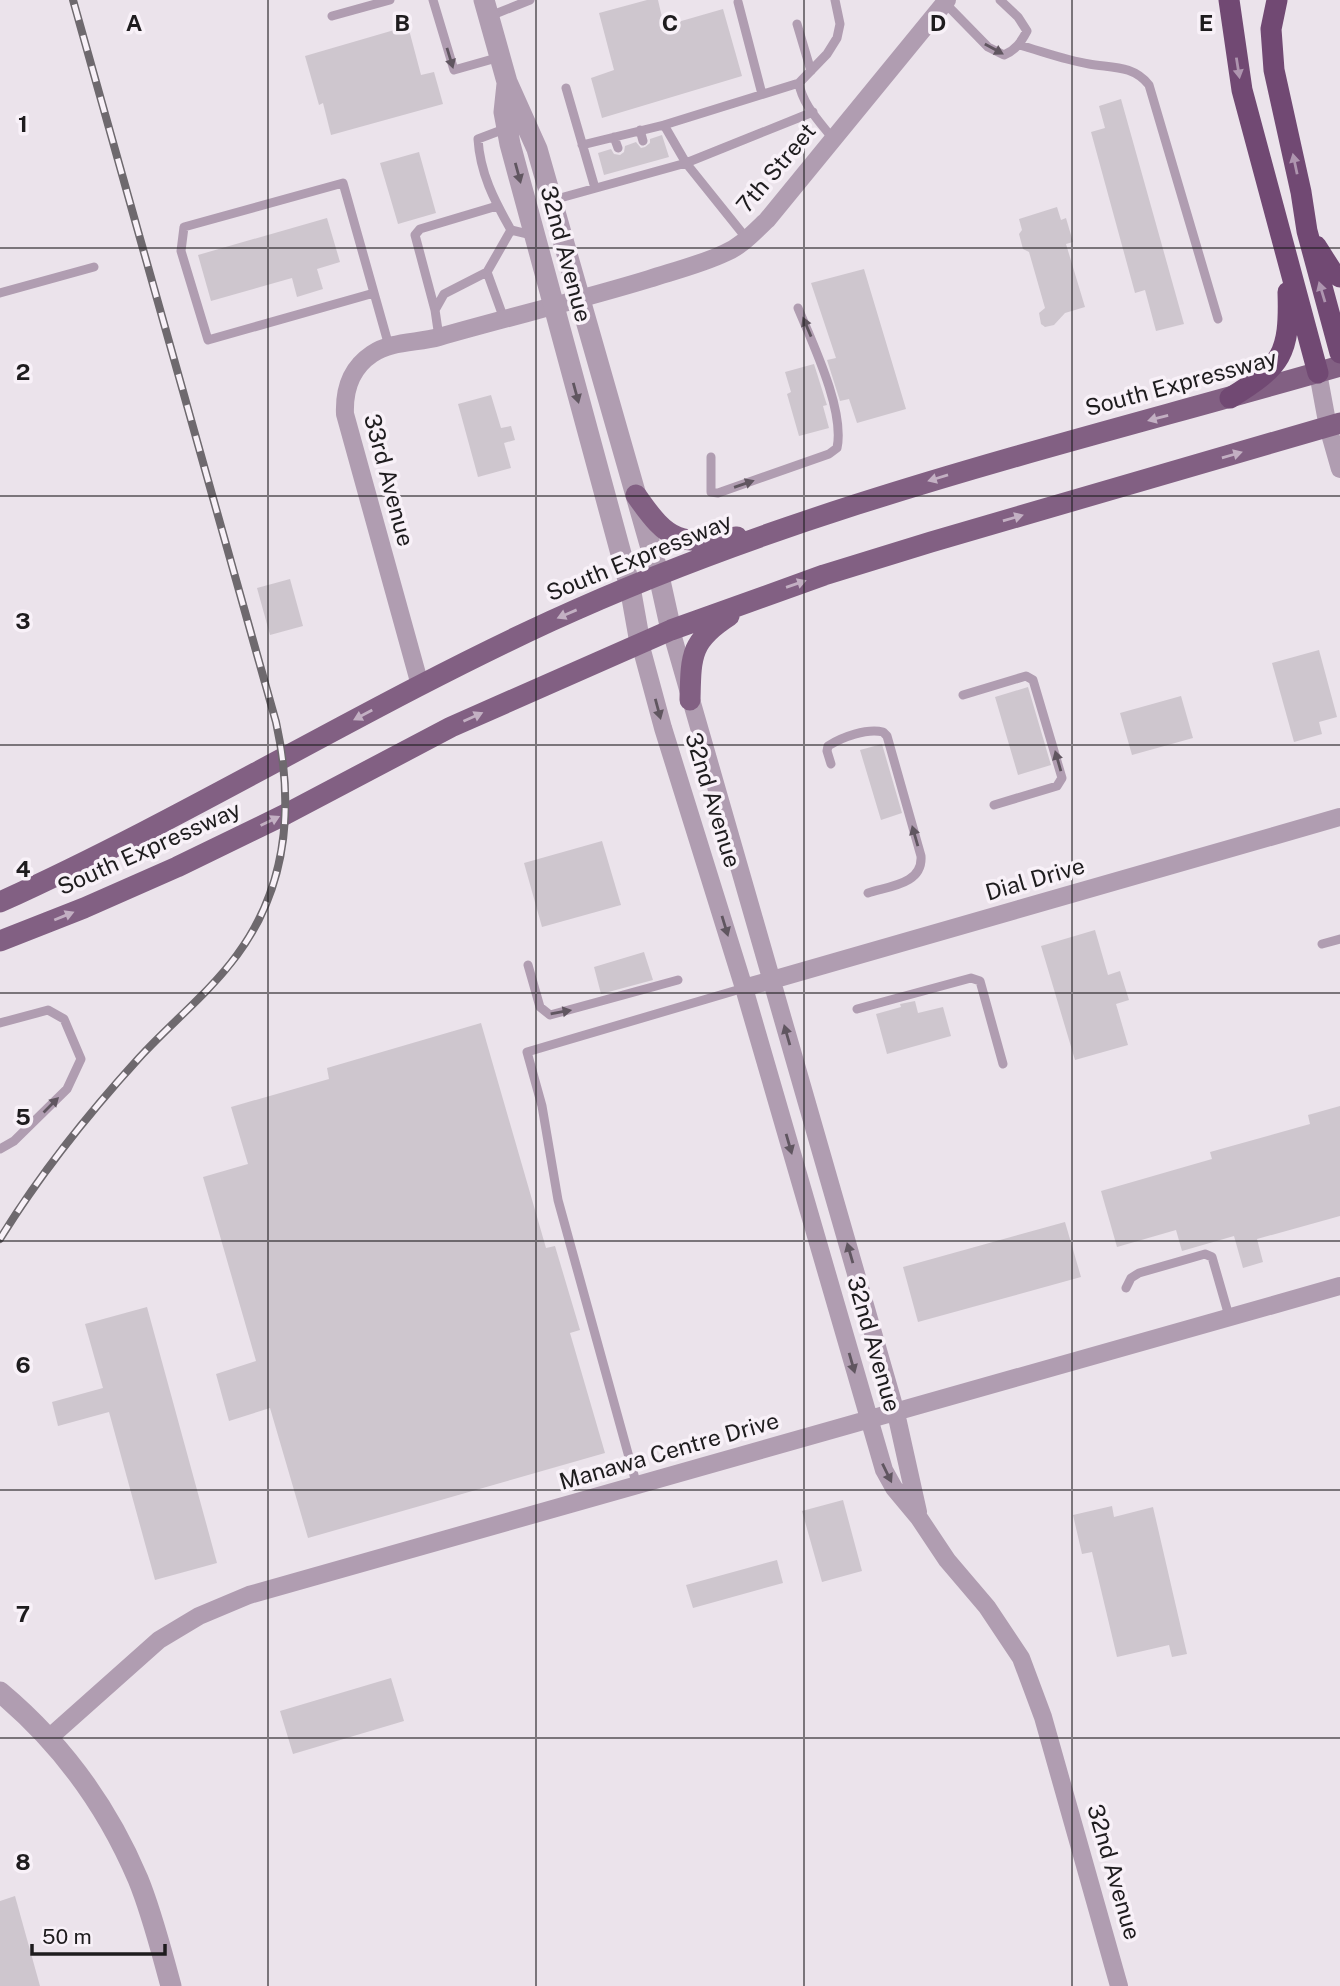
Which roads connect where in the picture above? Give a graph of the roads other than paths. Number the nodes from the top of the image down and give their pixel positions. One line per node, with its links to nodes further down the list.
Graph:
1 (390, 0): 11 (lane)
2 (433, 0): 14 (lane, one-way to 14)
3 (530, 0): 10 (lane)
4 (835, 0): 15 (lane)
5 (1000, 0): 13 (lane)
6 (1229, 0): 34 (highway, one-way to 34)
7 (1277, 0): 33 (highway, one-way to 7)
8 (946, 1): 13 (lane, one-way to 13); 24 (street, 7th Street)
9 (738, 2): 18 (lane)
10 (486, 8): 14 (street, 32nd Avenue)
11 (332, 16)
12 (797, 24): 15 (lane)
13 (1018, 45): 46 (lane)
14 (500, 57): 20 (street, 32nd Avenue)
15 (811, 71): 16 (lane)
16 (799, 83): 18 (lane); 19 (lane)
17 (566, 88): 26 (lane)
18 (762, 94): 21 (lane)
19 (813, 112): 24 (lane); 28 (lane)
20 (515, 123): 30 (street, 32nd Avenue); 31 (lane); 35 (street, 32nd Avenue, one-way to 35)
21 (664, 125): 22 (lane); 28 (lane)
22 (640, 130): 23 (lane); 25 (lane)
23 (614, 137): 26 (lane); 27 (lane)
24 (833, 139): 36 (street, 7th Street)
25 (643, 141)
26 (582, 145): 29 (lane)
27 (618, 148)
28 (686, 163): 29 (lane); 36 (lane)
29 (595, 188): 30 (lane)
30 (551, 200): 42 (street, 32nd Avenue)
31 (496, 206): 32 (lane); 45 (lane)
32 (511, 230): 35 (lane); 38 (lane)
33 (1307, 231): 39 (highway); 50 (highway, one-way to 33)
34 (1279, 234): 52 (highway); 53 (highway)
35 (534, 235): 43 (street, 32nd Avenue)
36 (747, 239): 42 (street, 7th Street)
37 (94, 267): 40 (lane)
38 (487, 272): 45 (lane); 47 (lane)
39 (1340, 277)
40 (0, 293)
41 (374, 293): 41 (lane); 49 (lane)
42 (579, 301): 43 (street, 7th Street); 57 (street, 32nd Avenue)
43 (552, 306): 47 (street, 33rd Avenue); 60 (street, 32nd Avenue, one-way to 60)
44 (798, 308): 55 (lane, one-way to 44)
45 (435, 310): 48 (lane)
46 (1218, 318)
47 (504, 319): 48 (street, 33rd Avenue)
48 (439, 337): 49 (street, 33rd Avenue)
49 (389, 346): 64 (street, 33rd Avenue)
50 (1340, 353)
51 (1340, 366): 52 (main road, South Expressway)
52 (1318, 373): 53 (main road, South Expressway); 54 (street)
53 (1230, 398): 58 (main road, South Expressway, one-way to 58)
54 (1334, 425): 56 (street); 61 (main road, South Expressway, one-way to 54)
55 (711, 457)
56 (1340, 469)
57 (636, 495): 58 (main road); 59 (street, 32nd Avenue)
58 (774, 532): 59 (main road, South Expressway)
59 (659, 576): 60 (main road, South Expressway); 62 (street, 32nd Avenue)
60 (630, 587): 63 (street, 32nd Avenue); 64 (main road, South Expressway, one-way to 64)
61 (762, 596): 62 (main road, South Expressway); 66 (main road)
62 (671, 629): 63 (main road, South Expressway); 66 (street, 32nd Avenue)
63 (640, 643): 73 (main road, South Expressway, one-way to 63); 78 (street, 32nd Avenue, one-way to 78)
64 (420, 685): 71 (main road, South Expressway, one-way to 71)
65 (963, 695): 68 (lane, one-way to 65)
66 (690, 700): 77 (street, 32nd Avenue)
67 (831, 764): 70 (lane, one-way to 67)
68 (994, 805)
69 (1340, 817): 77 (street, Dial Drive)
70 (869, 893)
71 (0, 902)
72 (1340, 939): 74 (lane)
73 (0, 941)
74 (1322, 944)
75 (528, 965): 76 (lane, one-way to 76)
76 (678, 980)
77 (771, 980): 78 (street, Dial Drive); 86 (street, 32nd Avenue, one-way to 77)
78 (744, 988): 87 (street, 32nd Avenue, one-way to 87); 88 (lane)
79 (857, 1009): 81 (lane)
80 (0, 1023): 82 (lane, one-way to 80)
81 (1003, 1064)
82 (0, 1149)
83 (1340, 1286): 85 (street, Manawa Centre Drive)
84 (1126, 1288): 85 (lane)
85 (1229, 1316): 86 (street, Manawa Centre Drive)
86 (896, 1413): 87 (street, Manawa Centre Drive); 89 (street, 32nd Avenue)
87 (869, 1421): 88 (street, Manawa Centre Drive); 89 (street, 32nd Avenue, one-way to 89)
88 (637, 1486): 91 (street, Manawa Centre Drive)
89 (919, 1518): 93 (street, 32nd Avenue)
90 (0, 1692): 91 (street)
91 (50, 1737): 92 (street)
92 (171, 1986)
93 (1119, 1986)

